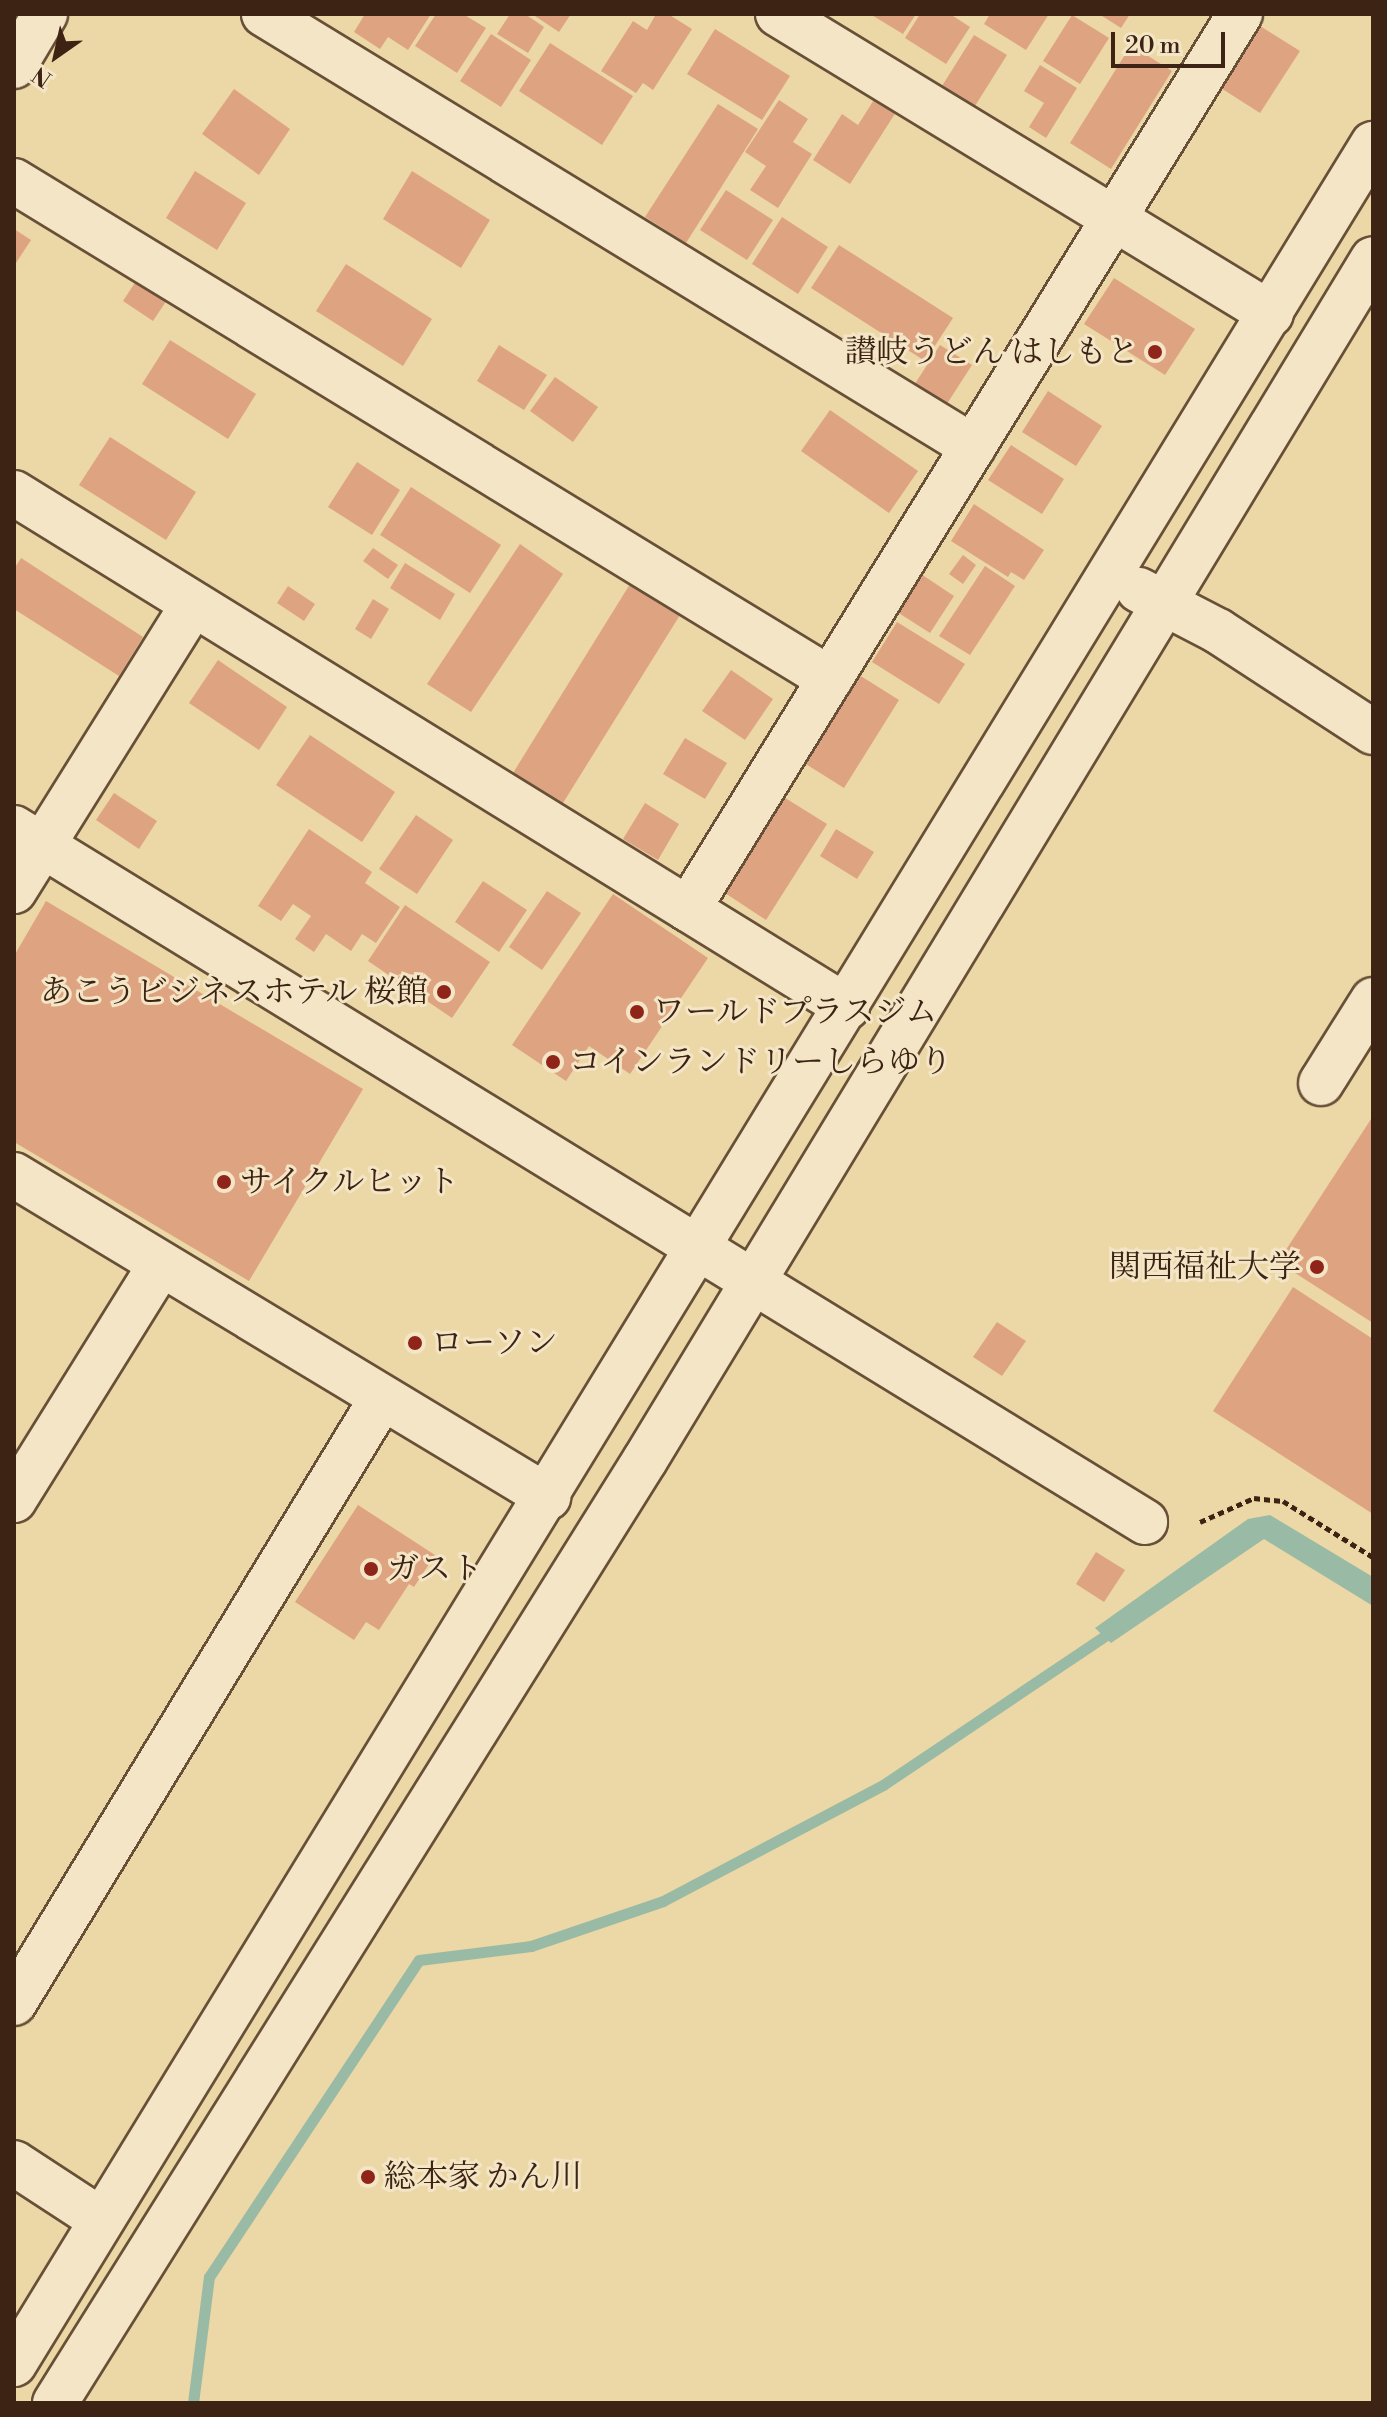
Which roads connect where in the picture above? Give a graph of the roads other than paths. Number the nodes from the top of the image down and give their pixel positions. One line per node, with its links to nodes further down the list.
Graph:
1 (45, 14): 5 (street)
2 (264, 14): 11 (street)
3 (778, 14): 8 (street)
4 (1240, 14): 8 (street)
5 (14, 66)
6 (1373, 144): 10 (street)
7 (14, 181): 16 (street)
8 (1113, 221): 10 (street); 11 (street)
9 (1373, 259): 15 (street)
10 (1271, 314): 13 (street)
11 (973, 447): 16 (street)
12 (14, 493): 14 (street)
13 (1113, 573): 15 (street); 22 (street)
14 (193, 605): 18 (street); 20 (street)
15 (1164, 605): 17 (street); 27 (street)
16 (830, 679): 20 (street)
17 (1373, 732)
18 (28, 836): 19 (street); 25 (street)
19 (14, 891)
20 (688, 909): 22 (street)
21 (1373, 1000): 23 (street)
22 (847, 1007): 25 (street)
23 (1321, 1083)
24 (14, 1175): 26 (street)
25 (700, 1250): 27 (street); 29 (street)
26 (159, 1267): 28 (street); 30 (street)
27 (753, 1280): 31 (street); 36 (street)
28 (382, 1398): 29 (street); 32 (street)
29 (548, 1497): 34 (street)
30 (14, 1500)
31 (1145, 1522)
32 (14, 2003)
33 (14, 2163): 34 (street)
34 (101, 2220): 35 (street)
35 (14, 2364)
36 (55, 2403)

